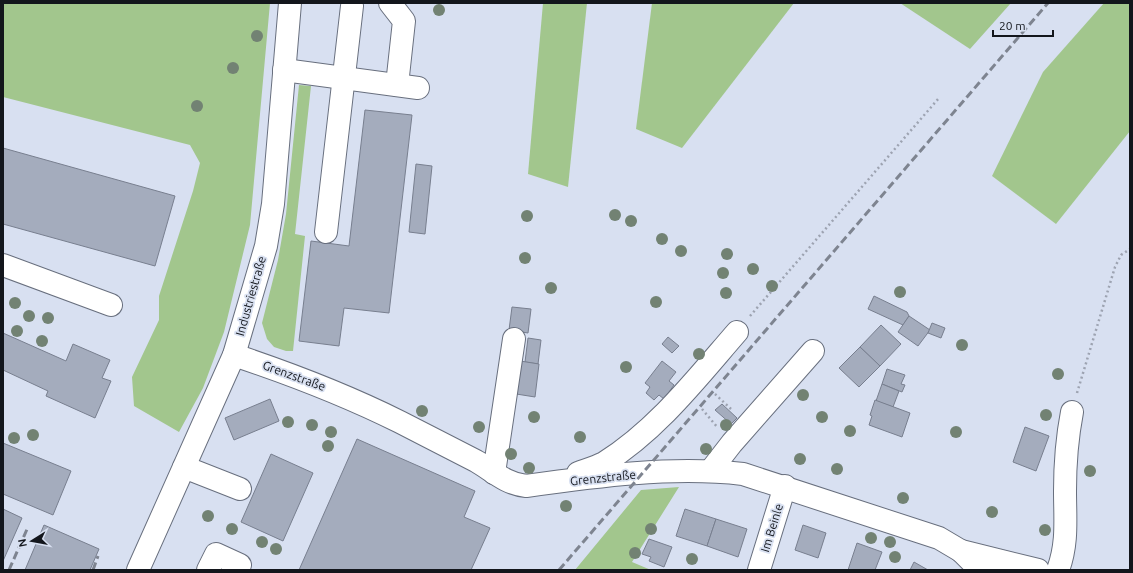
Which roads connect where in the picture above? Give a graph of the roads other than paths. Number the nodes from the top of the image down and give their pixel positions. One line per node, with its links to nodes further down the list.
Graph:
1 (290, 3): 4 (street, Industriestraße)
2 (390, 3): 6 (street)
3 (352, 6): 5 (street)
4 (284, 70): 5 (street); 14 (street, Industriestraße)
5 (344, 78): 6 (street); 8 (street)
6 (397, 85): 7 (street)
7 (418, 88)
8 (326, 232)
9 (3, 265): 10 (street)
10 (110, 306)
11 (737, 332): 19 (street)
12 (514, 339): 18 (street)
13 (813, 351): 17 (street)
14 (234, 355): 16 (street, Industriestraße); 18 (street, Grenzstraße)
15 (1072, 412): 30 (street)
16 (184, 467): 21 (street); 25 (street, Industriestraße)
17 (711, 470): 19 (street, Grenzstraße); 20 (street, Grenzstraße)
18 (494, 473): 19 (street, Grenzstraße)
19 (555, 482)
20 (785, 486): 22 (street, Grenzstraße); 27 (street, Im Beinle)
21 (240, 489)
22 (961, 551): 24 (street); 28 (street, Grenzstraße)
23 (240, 565): 26 (street)
24 (1019, 567): 29 (street)
25 (138, 570)
26 (208, 570)
27 (759, 570)
28 (980, 570)
29 (1038, 570)
30 (1058, 570)

